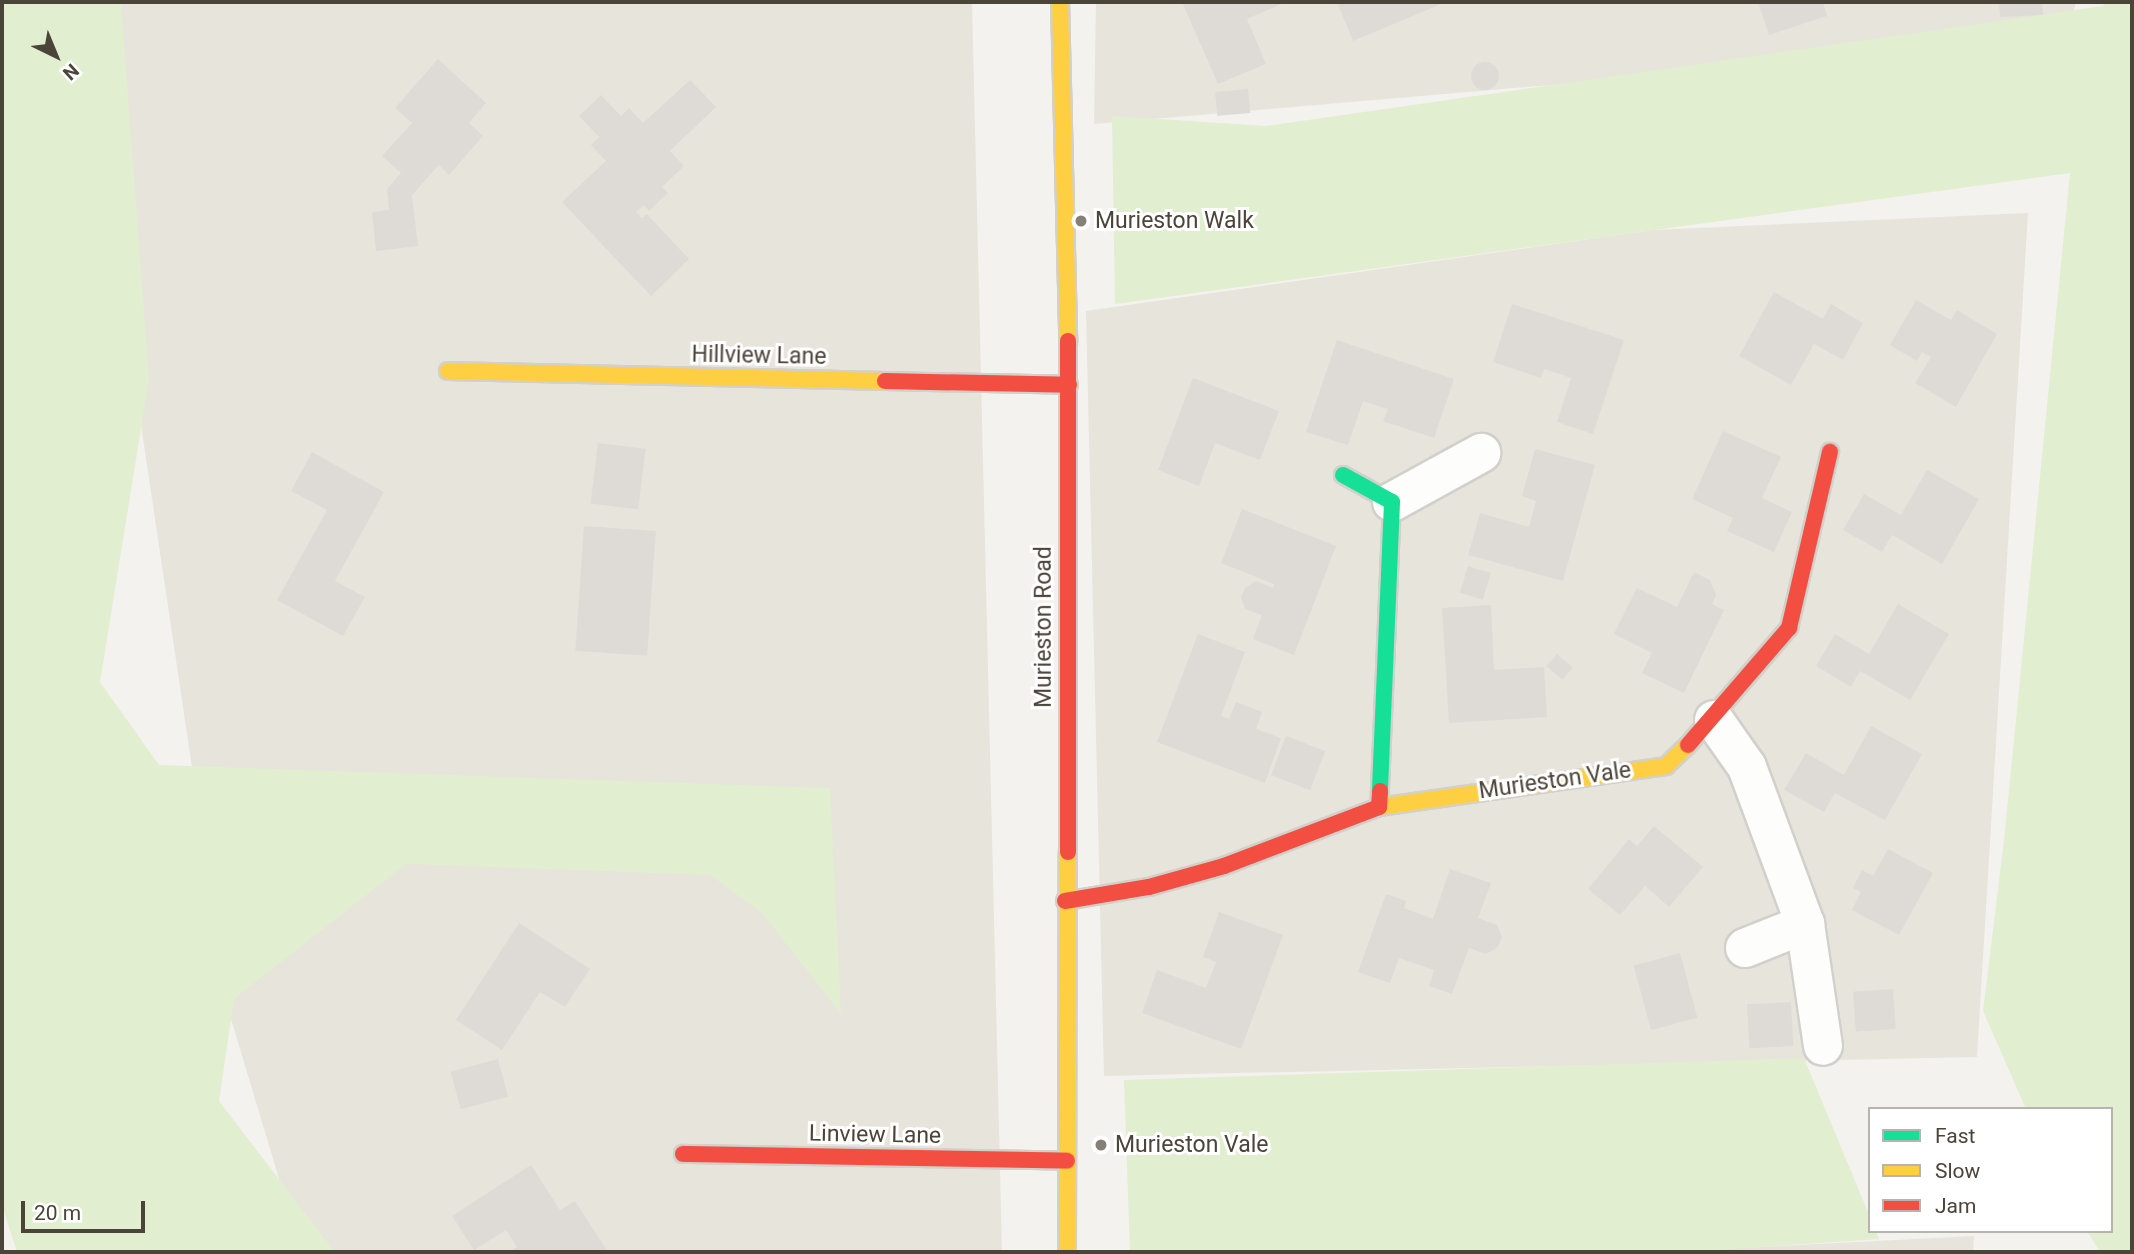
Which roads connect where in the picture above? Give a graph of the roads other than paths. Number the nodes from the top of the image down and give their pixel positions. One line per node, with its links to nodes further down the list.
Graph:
1 (1060, 2): 3 (street, Murieston Road)
2 (447, 371): 3 (street, Hillview Lane)
3 (1069, 385): 10 (street, Murieston Road)
4 (1830, 452): 8 (street, Murieston Vale)
5 (1481, 453): 7 (street)
6 (1343, 475): 7 (street)
7 (1391, 502): 9 (street)
8 (1714, 720): 9 (street, Murieston Vale); 11 (street)
9 (1379, 807): 10 (street, Murieston Vale)
10 (1065, 901): 15 (street, Murieston Road)
11 (1805, 924): 12 (street); 13 (street)
12 (1745, 948)
13 (1823, 1046)
14 (683, 1154): 15 (street, Linview Lane)
15 (1067, 1161): 16 (street, Murieston Road)
16 (1067, 1252)

